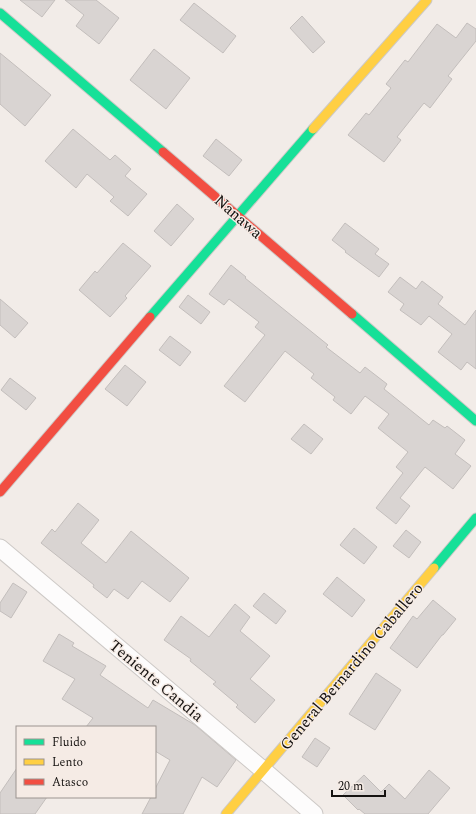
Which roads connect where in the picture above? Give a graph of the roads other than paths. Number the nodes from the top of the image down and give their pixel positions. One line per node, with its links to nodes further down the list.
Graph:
1 (427, 0): 3 (street)
2 (0, 13): 3 (street, Nanawa)
3 (237, 215): 4 (street, Nanawa); 5 (street)
4 (476, 421)
5 (0, 492)
6 (476, 518): 8 (street, General Bernardino Caballero)
7 (0, 548): 8 (street, Teniente Candia)
8 (264, 770): 9 (street, General Bernardino Caballero); 10 (street, Teniente Candia)
9 (226, 814)
10 (314, 814)

